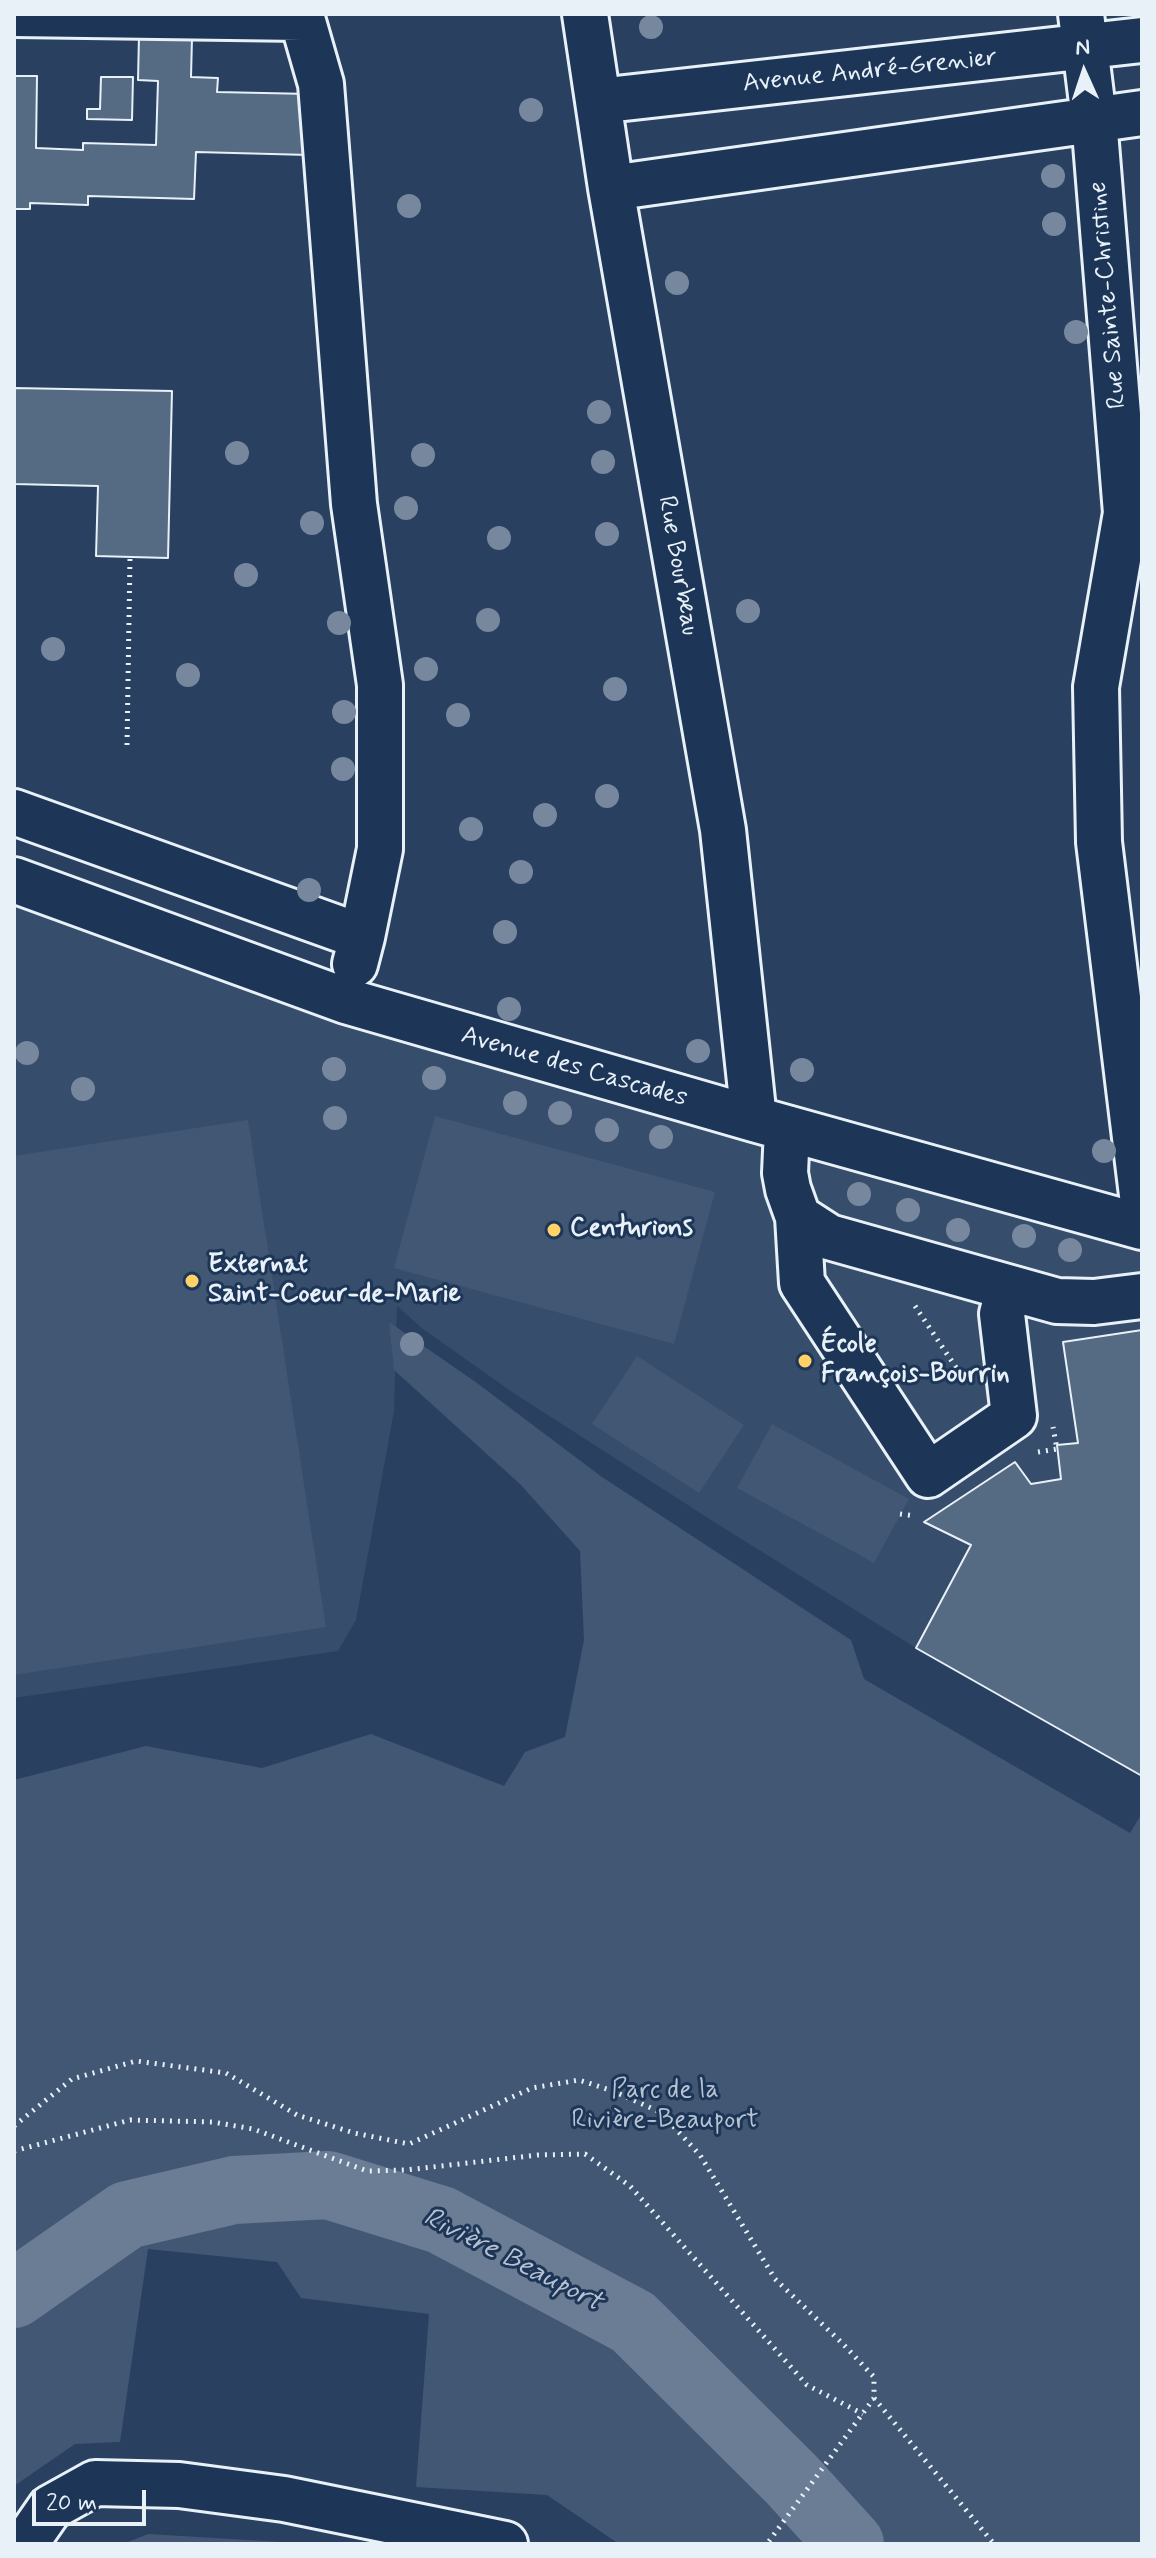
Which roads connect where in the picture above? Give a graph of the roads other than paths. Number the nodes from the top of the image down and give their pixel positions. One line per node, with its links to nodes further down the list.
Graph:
1 (14, 14): 11 (street)
2 (585, 14): 5 (street, Rue Bourbeau)
3 (1083, 31): 4 (street, Avenue André-Grenier); 5 (street, Avenue André-Grenier); 7 (street, Rue Sainte-Christine)
4 (1142, 40)
5 (598, 101): 8 (street, Rue Bourbeau)
6 (1142, 113): 7 (street)
7 (1094, 119): 8 (street); 14 (street, Rue Sainte-Christine)
8 (611, 188): 13 (street, Rue Bourbeau)
9 (14, 812): 11 (street)
10 (14, 880): 12 (street, Avenue des Cascades)
11 (362, 937): 12 (street)
12 (346, 1001): 13 (street, Avenue des Cascades)
13 (770, 1124): 15 (street, Rue Bourbeau); 16 (street, Avenue des Cascades)
14 (1142, 1195)
15 (798, 1217): 17 (street); 17 (street, Rue Bourbeau)
16 (1142, 1227)
17 (1009, 1288): 18 (street)
18 (1142, 1296)
19 (25, 2544): 20 (street)
20 (505, 2544)

